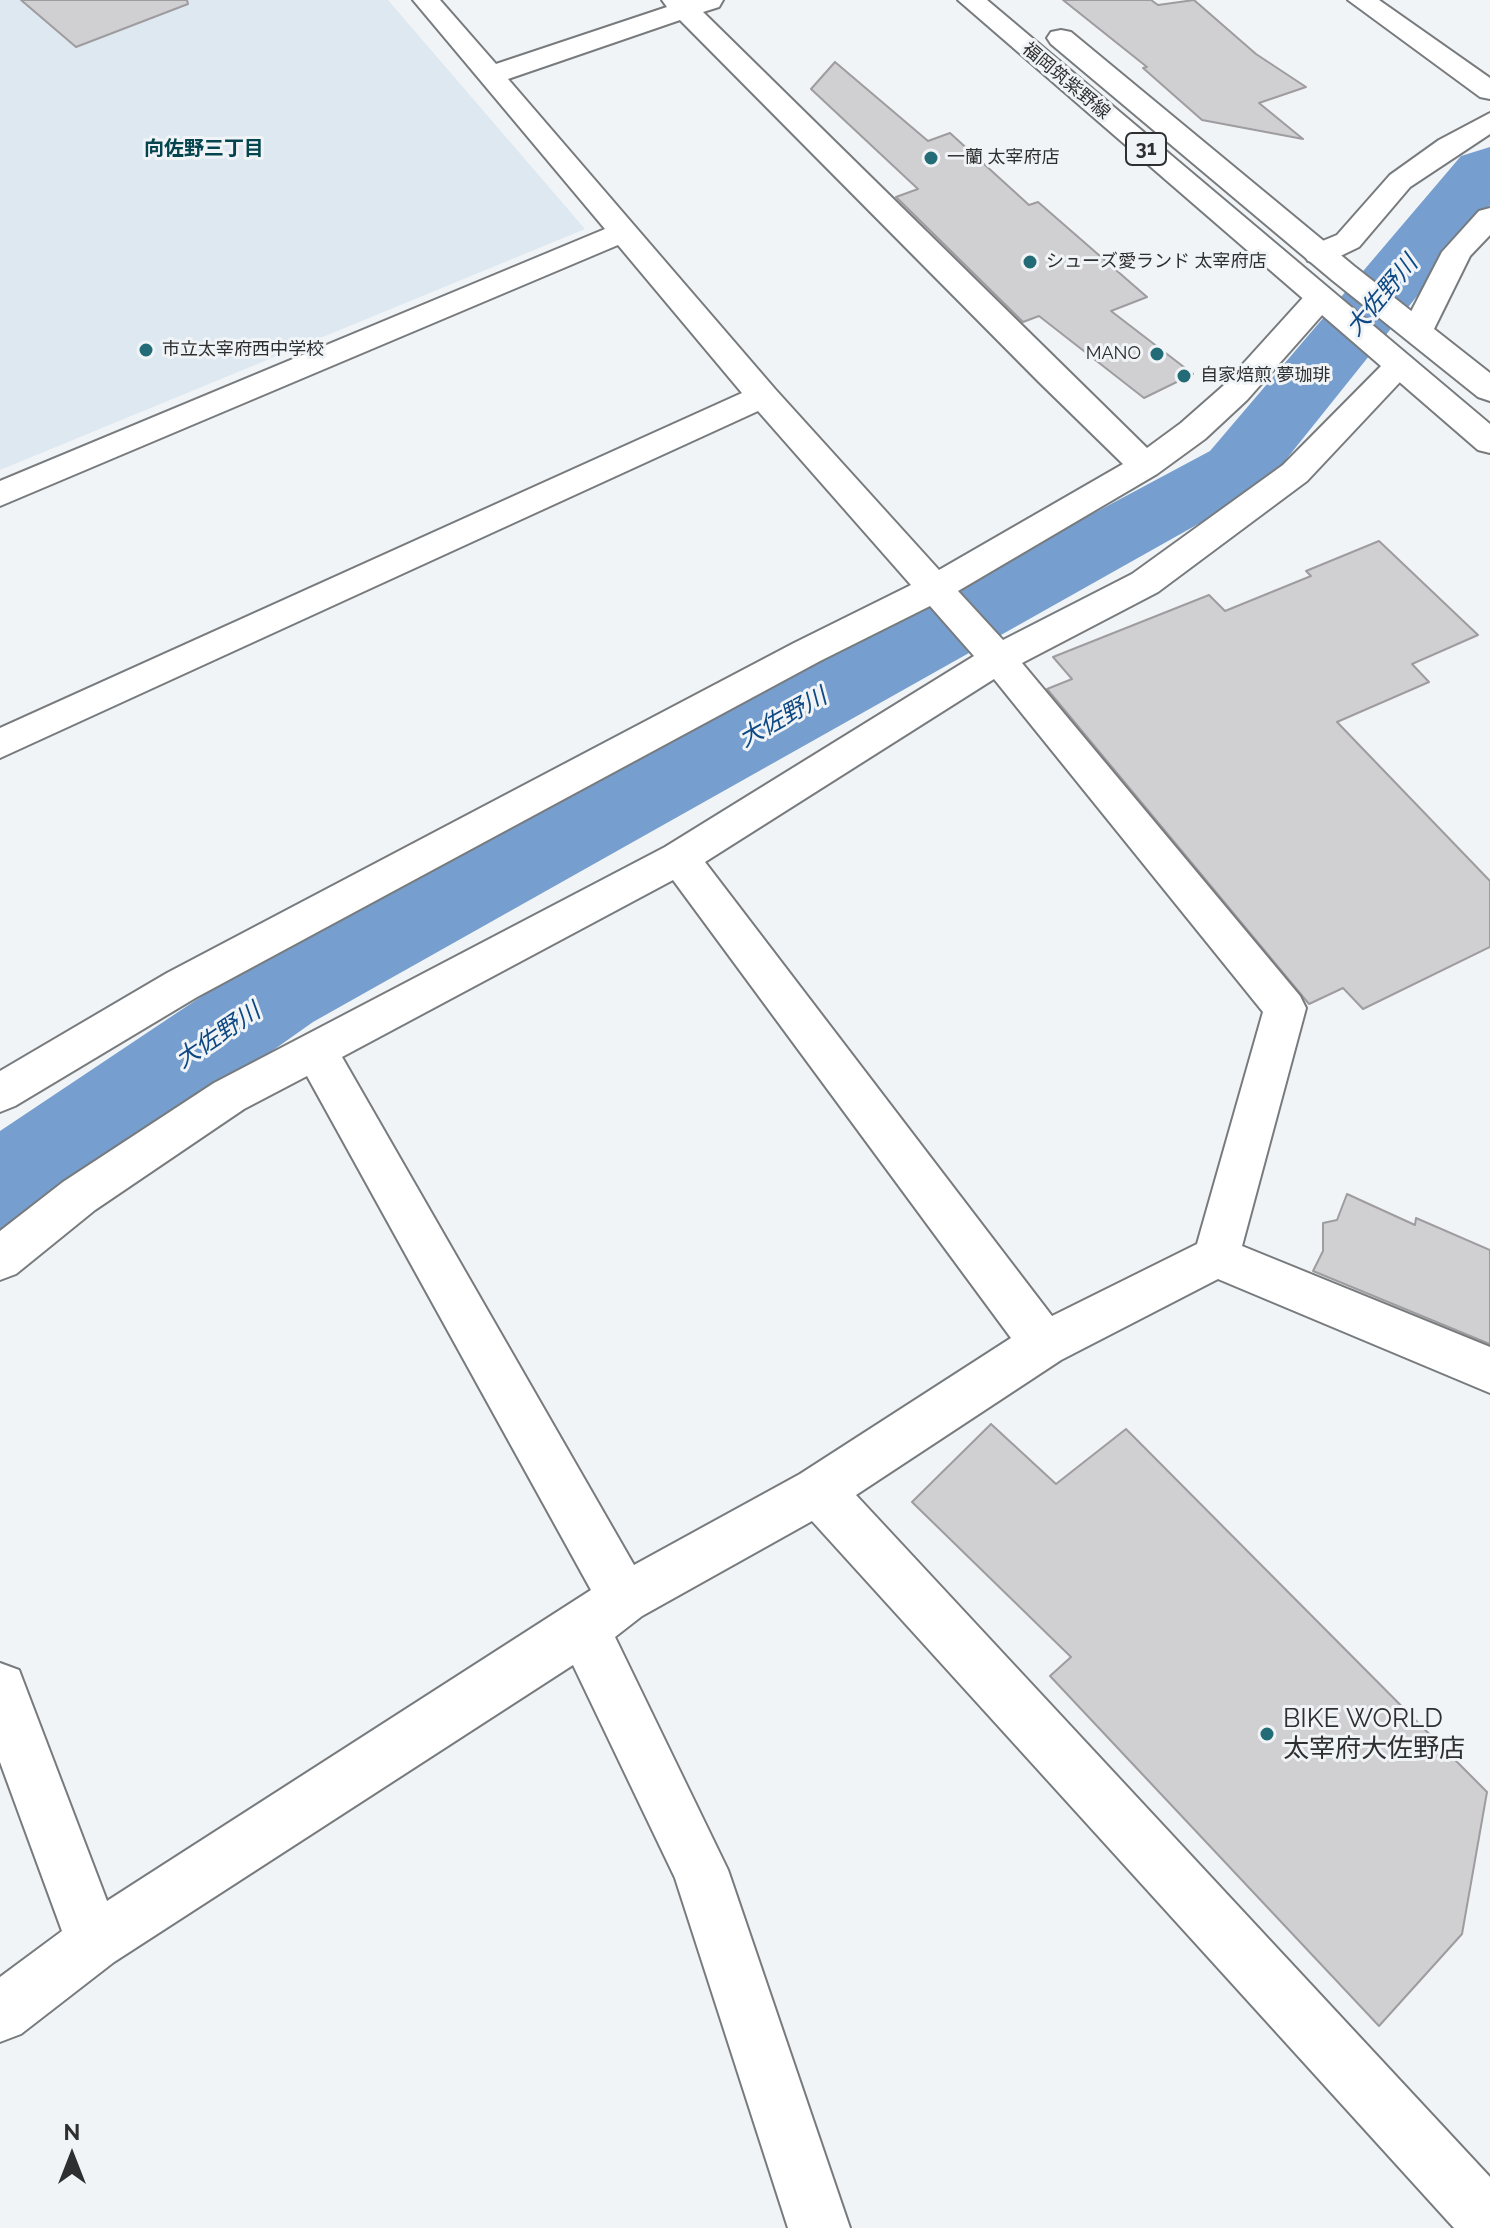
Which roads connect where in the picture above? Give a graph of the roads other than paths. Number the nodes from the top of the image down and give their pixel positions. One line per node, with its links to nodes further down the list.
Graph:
1 (426, 0): 6 (street)
2 (971, 0): 12 (street, 福岡筑紫野線 / 31)
3 (1361, 0): 7 (street)
4 (691, 3): 6 (street); 18 (street)
5 (1041, 20): 11 (street, 福岡筑紫野線 / 31)
6 (492, 75): 10 (street)
7 (1490, 91)
8 (1490, 122): 11 (street)
9 (1490, 217): 13 (street)
10 (622, 233): 16 (street); 19 (street)
11 (1331, 263): 13 (street, 福岡筑紫野線 / 31)
12 (1320, 298): 14 (street, 福岡筑紫野線 / 31); 18 (street)
13 (1417, 331): 15 (street, 福岡筑紫野線 / 31)
14 (1400, 365): 17 (street, 福岡筑紫野線 / 31); 21 (street)
15 (1490, 390)
16 (763, 396): 20 (street); 22 (street)
17 (1490, 442)
18 (1145, 466): 20 (street)
19 (0, 494)
20 (934, 589): 21 (street); 25 (street)
21 (998, 659): 23 (street); 26 (street)
22 (0, 744)
23 (679, 858): 24 (street); 28 (street)
24 (316, 1052): 27 (street); 31 (street)
25 (0, 1093)
26 (1216, 1257): 28 (street); 29 (street)
27 (0, 1259)
28 (1044, 1344): 30 (street)
29 (1490, 1370)
30 (818, 1491): 31 (street); 35 (street)
31 (604, 1613): 33 (street); 36 (street)
32 (0, 1689): 33 (street)
33 (94, 1942): 34 (street)
34 (0, 2013)
35 (1490, 2222)
36 (819, 2228)

